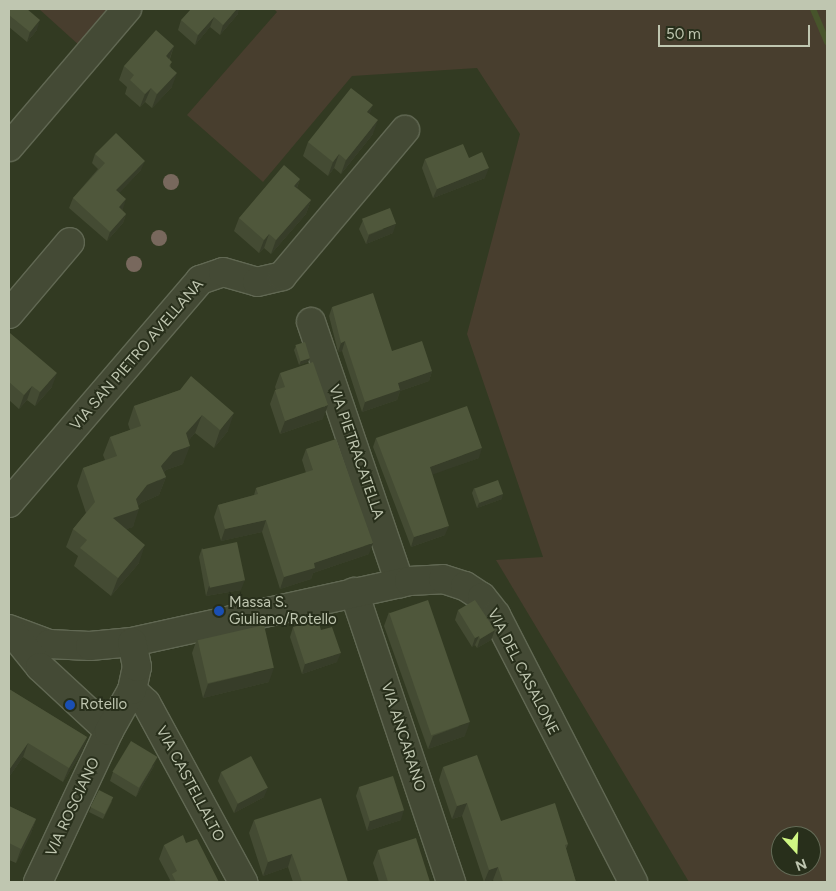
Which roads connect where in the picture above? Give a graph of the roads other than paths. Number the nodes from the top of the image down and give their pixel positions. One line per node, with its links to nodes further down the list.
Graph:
1 (127, 9): 3 (street)
2 (405, 130): 7 (street, VIA SAN PIETRO AVELLANA)
3 (9, 147)
4 (70, 242): 5 (street)
5 (9, 314)
6 (311, 322): 8 (street, VIA PIETRACATELLA)
7 (9, 503)
8 (400, 583): 9 (street, VIA DEL CASALONE); 17 (street, VIA DEL CASALONE)
9 (354, 592): 11 (street, VIA DEL CASALONE); 16 (street, VIA ANCARANO)
10 (9, 630): 11 (street, VIA DEL CASALONE); 13 (street)
11 (132, 642): 12 (street, VIA ROSCIANO)
12 (132, 690): 13 (street, VIA ROSCIANO); 15 (street, VIA CASTELLALTO)
13 (109, 731): 14 (street, VIA ROSCIANO)
14 (38, 882)
15 (243, 882)
16 (451, 882)
17 (633, 882)

